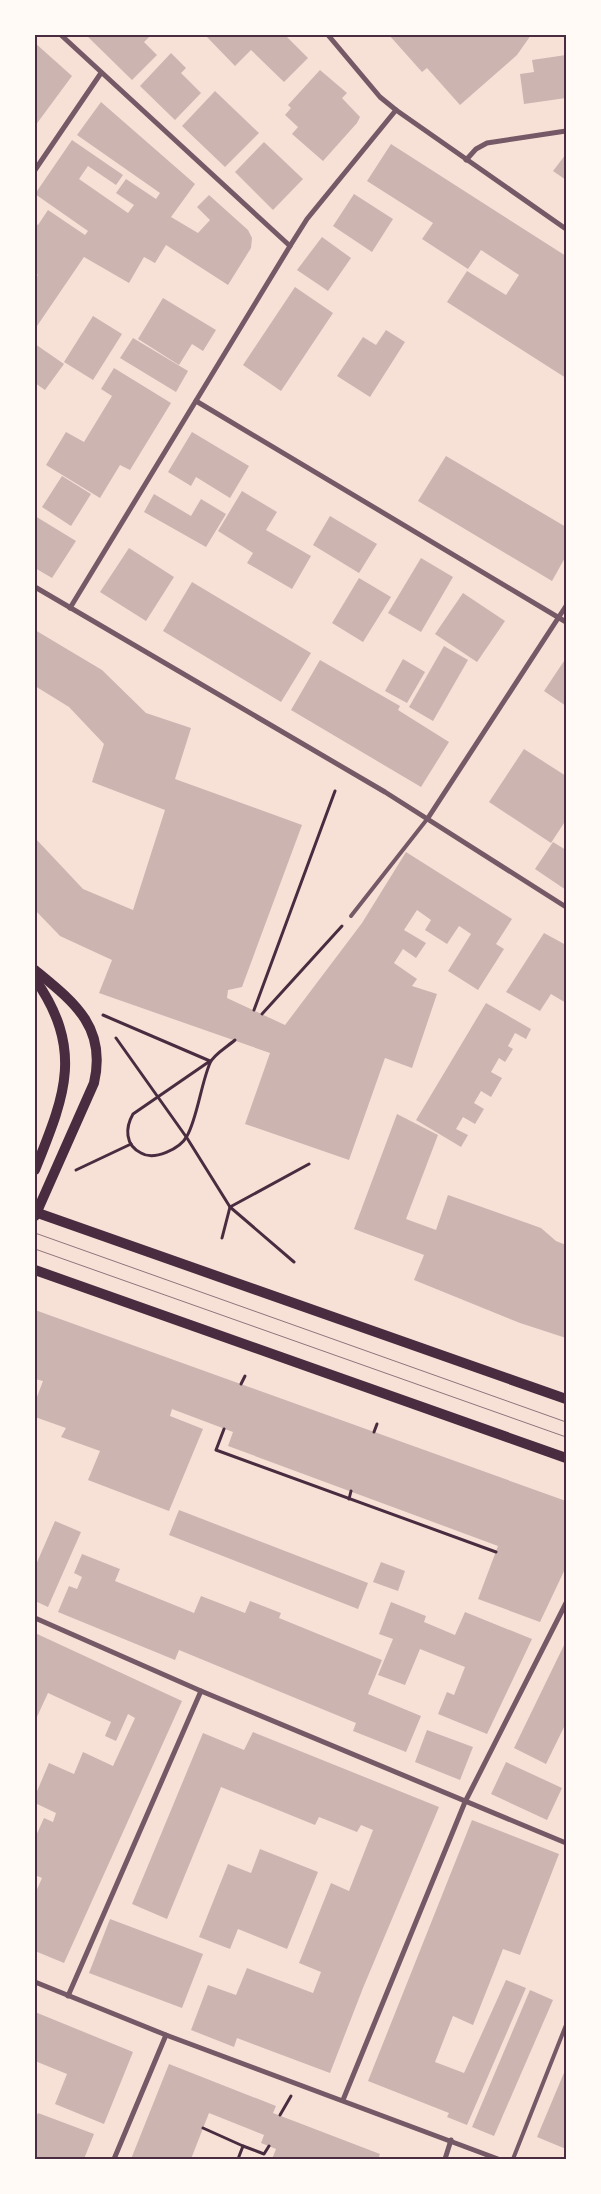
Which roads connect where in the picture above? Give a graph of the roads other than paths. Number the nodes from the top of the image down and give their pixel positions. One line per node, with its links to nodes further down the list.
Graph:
1 (61, 35): 3 (street)
2 (328, 35): 4 (street)
3 (101, 74): 7 (street); 9 (street)
4 (396, 110): 6 (street); 9 (street)
5 (566, 131): 6 (street)
6 (466, 160): 8 (street)
7 (35, 170)
8 (566, 228)
9 (290, 246): 10 (street)
10 (196, 401): 13 (street); 14 (street)
11 (35, 587): 13 (street)
12 (566, 606): 14 (street)
13 (70, 608): 16 (street)
14 (559, 618): 15 (street); 16 (street)
15 (566, 622)
16 (428, 818): 17 (street); 18 (lane)
17 (566, 907)
18 (351, 916)
19 (35, 970): 22 (main road)
20 (35, 979): 21 (main road)
21 (35, 1170)
22 (36, 1214): 24 (main road)
23 (35, 1270): 25 (main road)
24 (566, 1399)
25 (566, 1458)
26 (566, 1603): 29 (street)
27 (35, 1618): 28 (street)
28 (200, 1691): 29 (street); 32 (street)
29 (465, 1802): 30 (street); 35 (street)
30 (566, 1843)
31 (35, 1982): 32 (street)
32 (68, 1996): 34 (street)
33 (566, 2025): 40 (lane)
34 (166, 2034): 35 (street); 37 (street)
35 (343, 2100): 36 (street)
36 (451, 2140): 38 (street); 39 (street)
37 (114, 2159)
38 (444, 2159)
39 (498, 2159)
40 (512, 2159)

